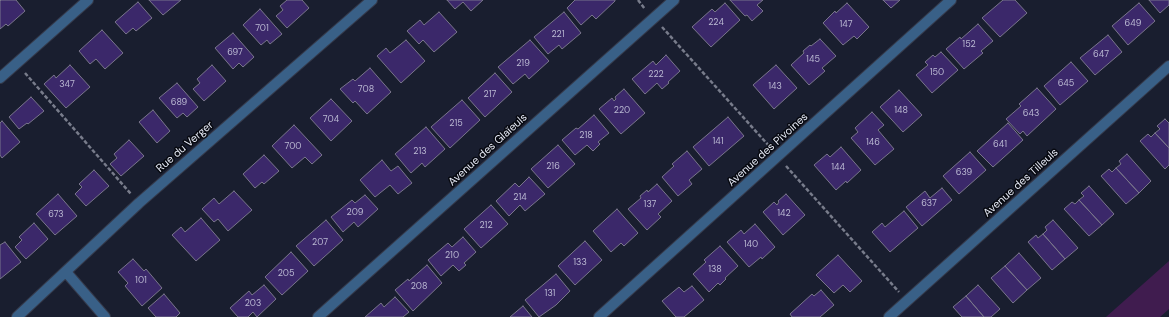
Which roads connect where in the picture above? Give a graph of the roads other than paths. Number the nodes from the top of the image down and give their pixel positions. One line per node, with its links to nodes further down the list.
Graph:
1 (88, 0): 6 (street)
2 (372, 0): 7 (street, Rue du Verger)
3 (674, 0): 10 (street, Avenue des Glaïeuls)
4 (951, 0): 11 (street, Avenue des Pivoines)
5 (1169, 66): 12 (street, Avenue des Tilleuls)
6 (0, 78)
7 (66, 272): 8 (street, Rue du Verger); 9 (street)
8 (17, 317)
9 (105, 317)
10 (318, 317)
11 (599, 317)
12 (889, 317)

